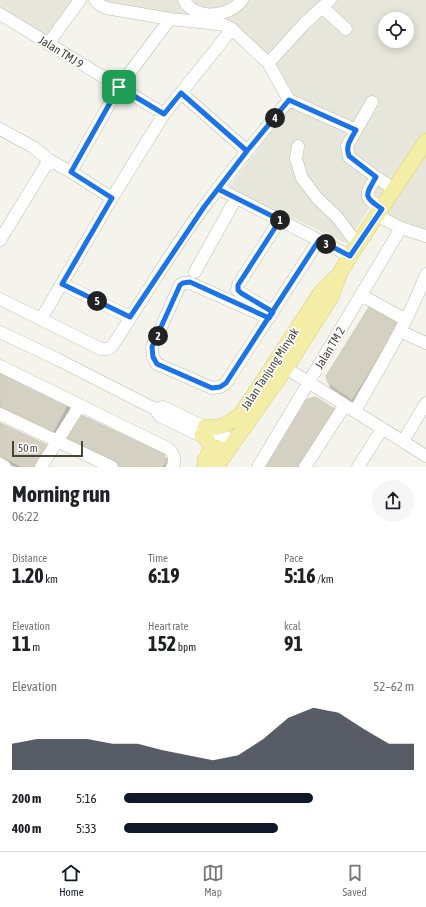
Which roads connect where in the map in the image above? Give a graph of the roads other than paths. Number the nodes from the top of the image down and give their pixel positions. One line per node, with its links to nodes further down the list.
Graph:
1 (80, 0): 10 (street)
2 (94, 0): 7 (street)
3 (184, 0): 4 (street)
4 (242, 0)
5 (326, 4): 9 (street); 11 (street)
6 (1, 17): 10 (street, Jalan TMJ 9)
7 (170, 19): 8 (street); 12 (street)
8 (232, 29): 13 (street); 14 (street)
9 (346, 29)
10 (48, 44): 12 (street, Jalan TMJ 9)
11 (273, 58)
12 (119, 87): 16 (street, Jalan TMJ 9); 23 (street)
13 (181, 93): 16 (street); 21 (street)
14 (289, 100): 18 (street); 21 (street)
15 (372, 102): 18 (street)
16 (164, 114): 27 (street)
17 (0, 129): 22 (street)
18 (356, 130): 24 (street)
19 (426, 141): 26 (main road, Jalan Tanjung Minyak)
20 (298, 146): 35 (street)
21 (247, 151): 25 (street)
22 (49, 160): 23 (street); 33 (street)
23 (71, 172): 27 (street)
24 (376, 177): 26 (street); 29 (street)
25 (218, 189): 28 (street); 43 (street)
26 (394, 189): 29 (main road, Jalan Tanjung Minyak)
27 (112, 198): 39 (street)
28 (236, 198): 30 (street); 36 (street)
29 (380, 212): 31 (street); 35 (main road, Jalan Tanjung Minyak)
30 (280, 220): 34 (street); 42 (street)
31 (401, 228): 32 (street); 40 (street, Jalan TM 2)
32 (426, 236)
33 (0, 240)
34 (319, 240): 35 (street); 42 (street)
35 (354, 250): 37 (main road, Jalan Tanjung Minyak)
36 (195, 272)
37 (340, 273): 50 (main road, Jalan Tanjung Minyak); 56 (main road, Jalan Tanjung Minyak)
38 (426, 274): 45 (street)
39 (62, 284): 43 (street); 44 (street)
40 (361, 295): 45 (street); 51 (street, Jalan TM 2)
41 (0, 299): 44 (street)
42 (271, 315): 42 (street)
43 (130, 317): 44 (street)
44 (41, 319)
45 (406, 320): 46 (street)
46 (400, 331): 48 (street); 54 (street)
47 (0, 332): 58 (street)
48 (426, 343)
49 (0, 366): 53 (street)
50 (286, 368): 51 (street); 61 (main road, Jalan Tanjung Minyak)
51 (309, 382): 54 (street); 71 (street, Jalan TM 2)
52 (426, 402): 59 (street)
53 (80, 405): 60 (street); 63 (street)
54 (350, 408): 57 (street); 72 (street)
55 (0, 414): 60 (street)
56 (240, 415): 58 (main road); 61 (main road, Jalan Tanjung Minyak)
57 (382, 429): 59 (street); 73 (street)
58 (203, 431): 61 (street); 68 (main road)
59 (403, 441): 62 (street)
60 (57, 442): 66 (street); 67 (street)
61 (227, 443): 69 (main road, Jalan Tanjung Minyak); 70 (main road, Jalan Tanjung Minyak)
62 (426, 456)
63 (173, 463)
64 (0, 464): 65 (street)
65 (5, 467)
66 (41, 467)
67 (112, 467)
68 (200, 467)
69 (204, 467)
70 (216, 467)
71 (258, 467)
72 (305, 467)
73 (358, 467)

